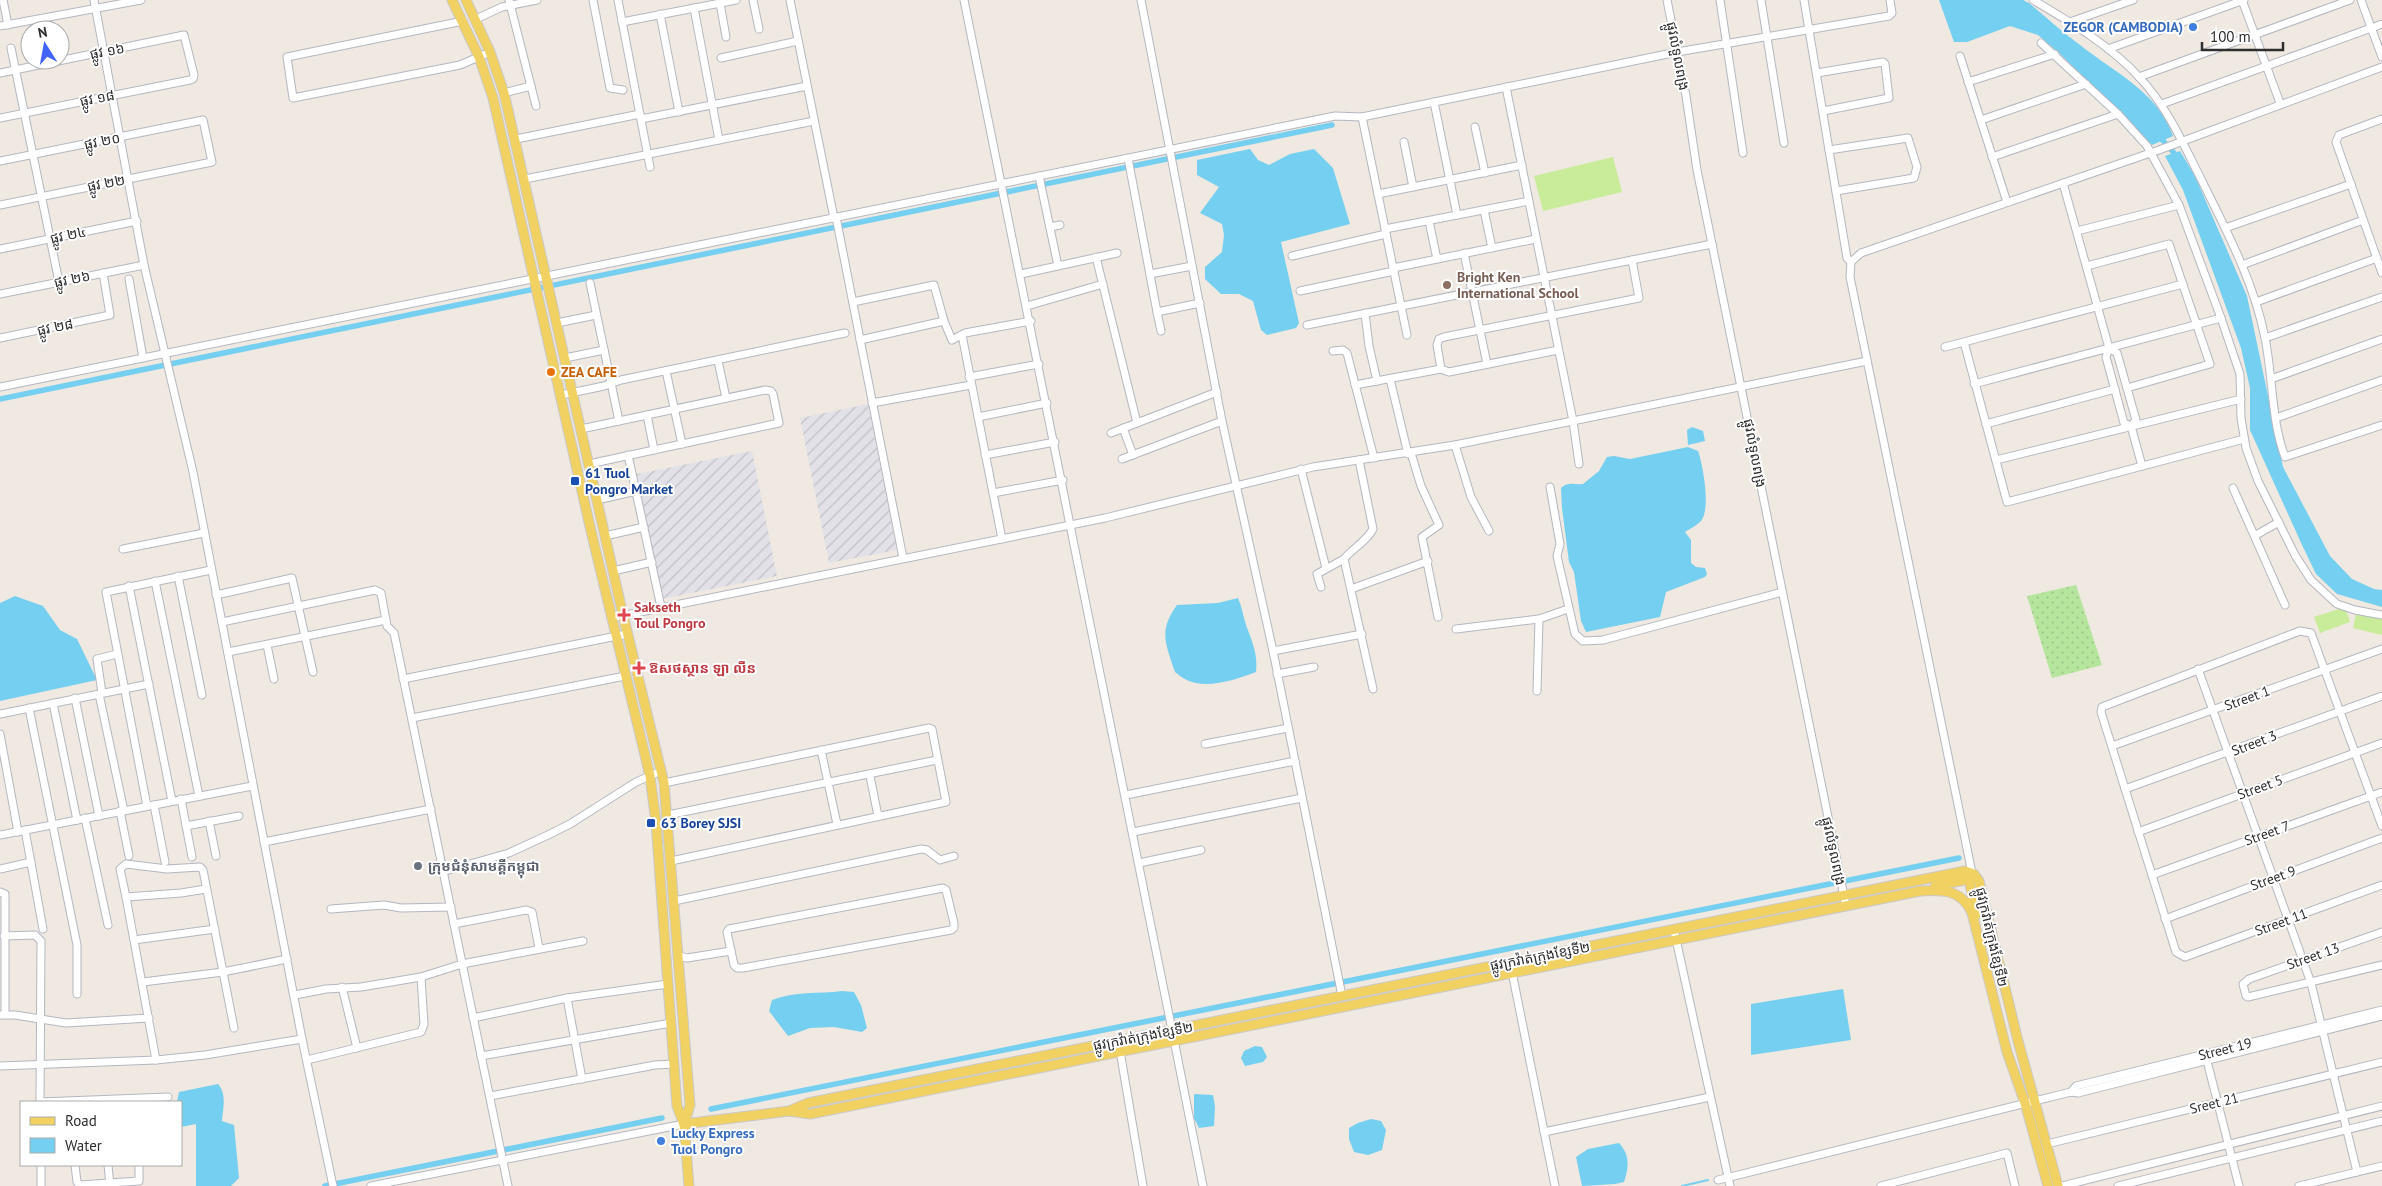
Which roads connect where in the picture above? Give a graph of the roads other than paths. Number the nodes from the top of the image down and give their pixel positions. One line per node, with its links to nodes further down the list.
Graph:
1 (3, 0): 34 (street)
2 (94, 0): 27 (street)
3 (141, 0): 27 (street)
4 (452, 0): 30 (main road)
5 (466, 0): 29 (main road)
6 (536, 0): 24 (street)
7 (593, 0): 67 (street)
8 (618, 0): 31 (street)
9 (736, 0): 25 (street)
10 (753, 0): 37 (street)
11 (790, 0): 42 (street)
12 (964, 0): 112 (street)
13 (1141, 0): 96 (street)
14 (1667, 0): 49 (street, ផ្លូវលំទួលពង្រ)
15 (1720, 0): 44 (street)
16 (1761, 0): 41 (street)
17 (1804, 0): 38 (street)
18 (1890, 0): 38 (street)
19 (2033, 0): 32 (street)
20 (2133, 0): 32 (street)
21 (2243, 0): 39 (street); 46 (street)
22 (2350, 0): 39 (street)
23 (2361, 0): 36 (street)
24 (510, 3): 29 (street); 64 (street)
25 (720, 3): 26 (street); 40 (street)
26 (694, 8): 28 (street); 73 (street)
27 (96, 9): 34 (street); 47 (street)
28 (660, 14): 31 (street); 76 (street)
29 (476, 19): 48 (main road)
30 (463, 20): 51 (main road); 51 (street)
31 (622, 22): 79 (street)
32 (2070, 22): 46 (street)
33 (2382, 24): 36 (street)
34 (8, 25): 35 (street)
35 (0, 26)
36 (2371, 28): 53 (street); 55 (street)
37 (758, 30)
38 (1809, 30): 41 (street); 59 (street)
39 (2255, 35): 55 (street); 60 (street)
40 (726, 37)
41 (1767, 37): 44 (street); 90 (street)
42 (798, 41): 54 (street); 65 (street)
43 (2042, 43): 50 (street)
44 (1727, 44): 49 (street); 93 (street)
45 (11, 48): 57 (street)
46 (2108, 49): 60 (street)
47 (103, 52): 57 (street, ផ្លូវ ១៦); 61 (street, ផ្លូវ ១៦); 69 (street)
48 (490, 52): 51 (street); 68 (main road)
49 (1677, 52): 66 (street); 133 (street, ផ្លូវលំទួលពង្រ)
50 (2054, 54): 62 (street); 63 (street)
51 (479, 56): 161 (main road)
52 (1960, 56): 62 (street)
53 (2382, 57)
54 (721, 58)
55 (2266, 66): 71 (street); 72 (street)
56 (2382, 67): 72 (street)
57 (15, 70): 58 (street, ផ្លូវ ១៦); 77 (street)
58 (0, 73)
59 (1817, 73): 75 (street); 75 (street)
60 (2139, 77): 71 (street)
61 (193, 79): 69 (street, ផ្លូវ ១៨)
62 (1968, 82): 83 (street)
63 (2086, 84): 78 (street); 83 (street)
64 (531, 86): 68 (street); 74 (street)
65 (807, 86): 73 (street); 84 (street)
66 (1506, 87): 70 (street); 102 (street)
67 (623, 90)
68 (504, 93): 87 (main road)
69 (112, 96): 77 (street, ផ្លូវ ១៨); 86 (street)
70 (1434, 102): 80 (street); 108 (street)
71 (2162, 104): 91 (street)
72 (2280, 104): 91 (street)
73 (712, 105): 76 (street); 88 (street)
74 (536, 106)
75 (1822, 110): 92 (street)
76 (679, 112): 79 (street)
77 (24, 113): 81 (street, ផ្លូវ ១៨); 97 (street)
78 (2118, 114): 94 (street); 98 (street)
79 (640, 116): 87 (street); 95 (street)
80 (1362, 117): 96 (street); 114 (street)
81 (0, 118)
82 (2382, 119): 110 (street)
83 (1980, 120): 98 (street)
84 (814, 121): 88 (street); 124 (street)
85 (1476, 127): 104 (street)
86 (120, 137): 97 (street, ផ្លូវ ២០); 100 (street, ផ្លូវ ២០); 106 (street)
87 (516, 139): 107 (main road)
88 (719, 140): 95 (street)
89 (1404, 142): 111 (street)
90 (1784, 143)
91 (2178, 143): 94 (street); 128 (street)
92 (1829, 150): 113 (street); 113 (street)
93 (1743, 153)
94 (2151, 153): 109 (street); 118 (street)
95 (647, 154): 103 (street); 107 (street)
96 (1172, 154): 101 (street); 147 (street)
97 (33, 155): 99 (street, ផ្លូវ ២០); 115 (street)
98 (1992, 157): 117 (street)
99 (0, 161)
100 (212, 162): 106 (street, ផ្លូវ ២២)
101 (1128, 163): 105 (street); 152 (street)
102 (1522, 165): 104 (street); 116 (street)
103 (650, 167)
104 (1485, 173): 108 (street)
105 (1040, 178): 112 (street); 127 (street)
106 (129, 179): 115 (street, ផ្លូវ ២២); 123 (street)
107 (525, 179): 157 (main road)
108 (1450, 180): 111 (street); 121 (street)
109 (2063, 182): 117 (street); 129 (street)
110 (2351, 184): 122 (street); 128 (street)
111 (1413, 187): 114 (street)
112 (1003, 188): 124 (street); 151 (street)
113 (1836, 191): 143 (street)
114 (1378, 194): 130 (street)
115 (42, 196): 119 (street, ផ្លូវ ២២); 131 (street)
116 (1529, 201): 120 (street); 132 (street)
117 (2007, 202): 143 (street)
118 (2179, 204): 129 (street); 176 (street)
119 (0, 205)
120 (1484, 210): 121 (street); 134 (street)
121 (1457, 215): 125 (street)
122 (2363, 220): 140 (street); 144 (street)
123 (137, 221): 131 (street, ផ្លូវ ២៤); 145 (street)
124 (836, 221): 157 (street); 166 (street)
125 (1429, 221): 130 (street); 141 (street)
126 (1060, 225): 127 (street)
127 (1050, 227): 146 (street)
128 (2225, 228): 144 (street)
129 (2077, 231): 148 (street)
130 (1386, 232): 138 (street); 149 (street)
131 (50, 239): 135 (street, ផ្លូវ ២៤); 156 (street)
132 (1536, 239): 134 (street); 154 (street)
133 (1712, 244): 142 (street); 214 (street, ផ្លូវលំទួលពង្រ)
134 (1492, 248): 137 (street)
135 (0, 249)
136 (1117, 252): 139 (street)
137 (1464, 254): 141 (street); 163 (street)
138 (1292, 256)
139 (1096, 257): 146 (street); 159 (street)
140 (2377, 258): 153 (street); 167 (street)
141 (1437, 259): 149 (street)
142 (1632, 260): 154 (street); 175 (street)
143 (1851, 262): 201 (street)
144 (2242, 264): 167 (street)
145 (144, 265): 150 (street, ផ្លូវ ២៦); 197 (street)
146 (1058, 266): 151 (street)
147 (1192, 266): 152 (street); 168 (street)
148 (2087, 266): 160 (street); 171 (street)
149 (1394, 269): 162 (street); 170 (street)
150 (102, 273): 156 (street, ផ្លូវ ២៦); 187 (street, ផ្លូវ ២៨)
151 (1021, 274): 169 (street)
152 (1150, 274): 172 (street)
153 (2382, 274)
154 (1544, 277): 163 (street); 175 (street)
155 (129, 279): 198 (street)
156 (59, 282): 164 (street, ផ្លូវ ២៦)
157 (548, 283): 161 (street); 179 (main road)
158 (590, 283): 174 (street)
159 (1103, 284): 169 (street); 232 (street)
160 (2183, 284): 171 (street); 180 (street)
161 (535, 286): 197 (street); 220 (main road)
162 (1300, 291)
163 (1472, 292): 170 (street); 182 (street)
164 (0, 294)
165 (2382, 297): 188 (street)
166 (853, 302): 178 (street); 190 (street)
167 (2256, 302): 188 (street)
168 (1200, 303): 172 (street); 219 (street)
169 (1027, 306): 177 (street)
170 (1401, 306): 173 (street); 186 (street)
171 (2098, 306): 191 (street); 193 (street)
172 (1157, 312): 183 (street)
173 (1366, 313): 181 (street); 210 (street)
174 (596, 315): 179 (street); 194 (street)
175 (1552, 315): 182 (street); 195 (street)
176 (2221, 318): 180 (street); 222 (street)
177 (1031, 320): 185 (street); 202 (street)
178 (944, 321): 185 (street); 190 (street)
179 (557, 324): 199 (main road)
180 (2196, 324): 193 (street); 216 (street)
181 (1307, 325)
182 (1480, 329): 203 (street); 204 (street)
183 (1161, 332)
184 (845, 333): 200 (street)
185 (962, 335): 209 (street)
186 (1407, 335)
187 (0, 338)
188 (2265, 338): 207 (street)
189 (2382, 339): 207 (street)
190 (860, 340): 223 (street)
191 (1964, 342): 192 (street); 212 (street)
192 (1945, 347)
193 (2109, 348): 212 (street); 216 (street); 217 (street)
194 (604, 350): 199 (street); 211 (street)
195 (1558, 350): 203 (street); 231 (street)
196 (1333, 351): 213 (street)
197 (165, 355): 198 (street); 267 (street)
198 (143, 358): 215 (street)
199 (565, 358): 218 (main road)
200 (718, 361): 205 (street); 221 (street)
201 (1867, 361): 214 (street); 387 (street)
202 (1039, 364): 209 (street); 224 (street)
203 (1487, 364): 204 (street)
204 (1441, 369): 206 (street)
205 (666, 371): 211 (street); 225 (street)
206 (1390, 379): 210 (street); 244 (street)
207 (2272, 379): 228 (street)
208 (2382, 380): 228 (street)
209 (970, 381): 223 (street); 227 (street)
210 (1377, 381): 213 (street)
211 (611, 384): 218 (street); 229 (street)
212 (1974, 384): 233 (street)
213 (1355, 385): 248 (street)
214 (1742, 386): 231 (street); 284 (street, ផ្លូវលំទួលពង្រ)
215 (0, 387)
216 (2127, 388): 235 (street)
217 (2115, 389): 233 (street); 235 (street)
218 (573, 392): 220 (street); 237 (main road)
219 (1217, 392): 230 (street); 232 (street)
220 (561, 395): 293 (main road)
221 (726, 398): 225 (street); 241 (street)
222 (2241, 399): 235 (street); 239 (street)
223 (872, 403): 272 (street)
224 (1047, 403): 227 (street); 240 (street)
225 (674, 409): 226 (street); 241 (street)
226 (647, 415): 229 (street); 243 (street)
227 (978, 417): 246 (street)
228 (2276, 418): 234 (street)
229 (619, 420): 237 (street)
230 (1222, 421): 247 (street); 257 (street)
231 (1573, 421): 242 (street); 253 (street)
232 (1137, 423): 236 (street)
233 (1986, 424): 251 (street)
234 (2382, 425)
235 (2131, 426): 251 (street); 254 (street)
236 (1123, 428): 238 (street); 247 (street)
237 (581, 429): 252 (main road)
238 (1111, 433)
239 (2244, 439): 254 (street); 263 (street)
240 (1055, 442): 246 (street); 256 (street)
241 (682, 444): 243 (street)
242 (1455, 445): 244 (street); 266 (street)
243 (654, 450): 245 (street)
244 (1410, 453): 248 (street); 274 (street)
245 (628, 455): 252 (street); 260 (street)
246 (985, 455): 261 (street)
247 (1133, 455): 249 (street)
248 (1374, 458): 250 (street)
249 (1122, 459)
250 (1359, 460): 255 (street); 273 (street)
251 (1996, 460): 254 (street)
252 (589, 464): 262 (main road)
253 (1579, 464)
254 (2142, 466)
255 (1301, 469): 257 (street); 276 (street)
256 (1063, 480): 261 (street); 264 (street)
257 (1236, 485): 264 (street); 304 (street)
258 (1550, 487): 289 (street)
259 (2234, 488): 268 (street)
260 (636, 491): 262 (street); 265 (street)
261 (993, 493): 270 (street)
262 (597, 500): 269 (main road)
263 (2279, 522): 268 (street); 291 (street)
264 (1071, 524): 270 (street); 348 (street)
265 (644, 527): 269 (street); 275 (street)
266 (1489, 531)
267 (204, 533): 271 (street); 277 (street)
268 (2256, 535): 287 (street)
269 (605, 536): 278 (main road)
270 (1002, 539): 272 (street)
271 (123, 549)
272 (903, 558): 288 (street)
273 (1344, 559): 276 (street); 283 (street)
274 (1428, 561): 283 (street); 292 (street)
275 (652, 562): 278 (street); 288 (street)
276 (1326, 568): 282 (street)
277 (211, 570): 279 (street); 285 (street)
278 (613, 570): 290 (main road)
279 (178, 576): 280 (street); 320 (street)
280 (155, 581): 281 (street); 350 (street)
281 (129, 586): 306 (street); 315 (street)
282 (1321, 588)
283 (1352, 589): 299 (street)
284 (1782, 592): 289 (street); 391 (street, ផ្លូវលំទួលពង្រ)
285 (216, 595): 286 (street); 296 (street)
286 (299, 606): 295 (street); 296 (street); 300 (street)
287 (2285, 606)
288 (661, 607): 290 (street)
289 (1568, 609): 294 (street)
290 (623, 615): 293 (street); 298 (main road)
291 (2382, 615)
292 (1438, 617)
293 (611, 618): 301 (main road)
294 (1539, 619): 297 (street); 318 (street)
295 (386, 620): 300 (street); 314 (street)
296 (222, 622): 305 (street)
297 (1456, 629)
298 (627, 634): 301 (street); 339 (main road)
299 (1362, 634): 304 (street); 317 (street)
300 (305, 636): 302 (street); 310 (street)
301 (615, 637): 312 (main road); 314 (street)
302 (266, 645): 305 (street); 313 (street)
303 (2382, 649): 309 (street, Street 1)
304 (1272, 651): 311 (street)
305 (228, 652): 344 (street)
306 (117, 654): 316 (street); 319 (street)
307 (1314, 667): 311 (street)
308 (2198, 669): 309 (street); 325 (street); 333 (street)
309 (2325, 670): 325 (street, Street 1); 326 (street)
310 (313, 672)
311 (1277, 674): 329 (street)
312 (625, 676): 328 (street); 340 (main road)
313 (274, 678)
314 (403, 680): 328 (street)
315 (149, 684): 316 (street); 353 (street)
316 (124, 689): 319 (street); 354 (street)
317 (1373, 689)
318 (1537, 691)
319 (100, 693): 322 (street); 356 (street)
320 (202, 694)
321 (2382, 696): 326 (street, Street 3)
322 (75, 698): 323 (street); 358 (street)
323 (52, 703): 324 (street); 362 (street)
324 (29, 708): 327 (street); 365 (street)
325 (2213, 710): 333 (street, Street 1); 335 (street)
326 (2339, 711): 335 (street, Street 3); 336 (street)
327 (0, 714)
328 (412, 718): 355 (street)
329 (1288, 728): 332 (street); 338 (street)
330 (0, 734): 368 (street)
331 (2382, 743): 336 (street, Street 5)
332 (1205, 744)
333 (2112, 746): 345 (street)
334 (820, 750): 337 (street); 342 (street); 343 (street)
335 (2228, 753): 345 (street, Street 3); 347 (street)
336 (2356, 753): 347 (street, Street 5); 349 (street)
337 (938, 760): 341 (street); 360 (street)
338 (1295, 761): 348 (street); 351 (street)
339 (661, 771): 340 (street); 342 (main road)
340 (650, 776): 385 (street); 425 (main road)
341 (870, 776): 343 (street); 360 (street)
342 (664, 783): 357 (main road)
343 (828, 783): 357 (street); 364 (street)
344 (252, 786): 350 (street); 374 (street)
345 (2125, 789): 370 (street)
346 (2382, 792): 349 (street, Street 7)
347 (2243, 793): 370 (street, Street 5); 372 (street)
348 (1126, 795): 369 (street)
349 (2372, 795): 367 (street); 372 (street, Street 7)
350 (199, 796): 352 (street)
351 (1302, 798): 369 (street); 427 (street)
352 (181, 799): 353 (street); 366 (street)
353 (172, 801): 354 (street)
354 (151, 805): 356 (street); 382 (street)
355 (431, 809): 374 (street); 385 (street)
356 (122, 811): 358 (street); 376 (street)
357 (668, 815): 380 (main road)
358 (99, 816): 361 (street)
359 (239, 816): 363 (street)
360 (878, 816): 364 (street)
361 (85, 818): 362 (street); 402 (street)
362 (77, 820): 365 (street)
363 (210, 821): 366 (street); 377 (street)
364 (837, 824): 380 (street)
365 (52, 825): 368 (street); 428 (street)
366 (186, 826): 379 (street)
367 (2382, 826)
368 (22, 831): 371 (street); 381 (street)
369 (1133, 832): 383 (street)
370 (2138, 832): 386 (street)
371 (0, 835)
372 (2258, 836): 386 (street, Street 7); 388 (street)
373 (2382, 838): 388 (street, Street 9)
374 (264, 842): 415 (street)
375 (1201, 850): 383 (street)
376 (129, 856)
377 (216, 856)
378 (954, 856): 395 (street)
379 (192, 858)
380 (672, 861): 395 (main road)
381 (31, 862): 384 (street); 404 (street)
382 (165, 862)
383 (1139, 863): 438 (street)
384 (0, 868)
385 (444, 871): 397 (street)
386 (2152, 875): 399 (street)
387 (1970, 876): 391 (main road, ផ្លូវក្រវ៉ាត់ក្រុងខ្សែទី២); 392 (main road); 403 (main road); 463 (main road, ផ្លូវក្រវ៉ាត់ក្រុងខ្សែទី២)
388 (2274, 878): 399 (street, Street 9); 400 (street)
389 (2382, 885): 400 (street, Street 11)
390 (206, 889): 394 (street); 394 (street); 405 (street)
391 (1842, 891): 396 (street, ផ្លូវលំទួលពង្រ); 406 (main road, ផ្លូវក្រវ៉ាត់ក្រុងខ្សែទី២)
392 (1920, 891): 396 (main road, ផ្លូវក្រវ៉ាត់ក្រុងខ្សែទី២); 403 (main road, ផ្លូវក្រវ៉ាត់ក្រុងខ្សែទី២)
393 (0, 892): 408 (street)
394 (126, 897): 409 (street)
395 (674, 901): 414 (main road)
396 (1846, 906): 411 (main road, ផ្លូវក្រវ៉ាត់ក្រុងខ្សែទី២)
397 (451, 908): 398 (street); 401 (street)
398 (331, 909)
399 (2165, 919): 400 (street, Street 11)
400 (2289, 920): 416 (street)
401 (454, 924): 412 (street); 418 (street)
402 (108, 925)
403 (1976, 925): 463 (main road, ផ្លូវក្រវ៉ាត់ក្រុងខ្សែទី២)
404 (43, 929)
405 (215, 929): 409 (street); 420 (street)
406 (1674, 930): 411 (street); 417 (main road, ផ្លូវក្រវ៉ាត់ក្រុងខ្សែទី២)
407 (2382, 932): 416 (street, Street 13)
408 (4, 936): 433 (street); 437 (street)
409 (134, 940): 423 (street)
410 (583, 940): 412 (street)
411 (1677, 941): 421 (main road, ផ្លូវក្រវ៉ាត់ក្រុងខ្សែទី២); 459 (street)
412 (539, 948): 418 (street)
413 (731, 951): 413 (street); 414 (street)
414 (679, 956): 469 (main road)
415 (287, 959): 420 (street); 429 (street)
416 (2303, 959): 424 (street); 424 (street, Street 13)
417 (1510, 962): 421 (street); 427 (main road, ផ្លូវក្រវ៉ាត់ក្រុងខ្សែទី២)
418 (462, 964): 422 (street); 436 (street)
419 (2382, 965): 424 (street)
420 (223, 972): 423 (street); 440 (street)
421 (1512, 973): 431 (main road, ផ្លូវក្រវ៉ាត់ក្រុងខ្សែទី២); 471 (street)
422 (421, 977): 426 (street); 445 (street)
423 (143, 982): 435 (street)
424 (2312, 983): 441 (street)
425 (668, 984): 430 (street); 439 (main road)
426 (342, 987): 429 (street); 445 (street)
427 (1341, 993): 431 (main road); 438 (main road, ផ្លូវក្រវ៉ាត់ក្រុងខ្សែទី២)
428 (77, 994)
429 (295, 995): 442 (street)
430 (567, 998): 436 (street); 443 (street)
431 (1344, 1006): 444 (main road, ផ្លូវក្រវ៉ាត់ក្រុងខ្សែទី២)
432 (2382, 1010): 441 (street, Street 19)
433 (2, 1015): 437 (street)
434 (2382, 1016): 441 (street, Street 19)
435 (149, 1018): 437 (street); 449 (street)
436 (473, 1018): 447 (street)
437 (40, 1019): 452 (street)
438 (1170, 1022): 444 (main road); 466 (main road, ផ្លូវក្រវ៉ាត់ក្រុងខ្សែទី២)
439 (671, 1023): 443 (street); 453 (main road)
440 (234, 1028)
441 (2322, 1028): 448 (street, Street 19); 455 (street)
442 (302, 1039): 449 (street); 450 (street)
443 (574, 1039): 447 (street); 456 (street)
444 (1174, 1040): 446 (main road, ផ្លូវក្រវ៉ាត់ក្រុងខ្សែទី២); 491 (street)
445 (357, 1048): 450 (street)
446 (1120, 1051): 466 (main road, ផ្លូវក្រវ៉ាត់ក្រុងខ្សែទី២); 490 (street)
447 (481, 1056): 457 (street)
448 (2206, 1057): 463 (street, Street 19); 464 (street)
449 (156, 1060): 452 (street)
450 (307, 1060): 484 (street)
451 (2382, 1062): 455 (street, Sreet 21)
452 (39, 1064): 454 (street); 461 (street)
453 (674, 1064): 456 (street); 469 (main road)
454 (0, 1066)
455 (2333, 1074): 464 (street, Sreet 21); 467 (street)
456 (582, 1079): 457 (street)
457 (490, 1096): 474 (street)
458 (168, 1097): 460 (street)
459 (1710, 1097): 471 (street); 482 (street)
460 (134, 1100): 462 (street)
461 (40, 1101)
462 (103, 1101)
463 (2029, 1102): 472 (main road, ផ្លូវក្រវ៉ាត់ក្រុងខ្សែទី២); 482 (street, Street 19); 496 (main road, ផ្លូវក្រវ៉ាត់ក្រុងខ្សែទី២)
464 (2217, 1102): 472 (street, Sreet 21); 473 (street)
465 (2382, 1106): 467 (street)
466 (788, 1111): 469 (main road, ផ្លូវក្រវ៉ាត់ក្រុងខ្សែទី២)
467 (2344, 1116): 470 (street); 473 (street)
468 (2382, 1121): 470 (street)
469 (684, 1124): 474 (street); 489 (main road)
470 (2347, 1130): 475 (street); 481 (street)
471 (1544, 1132): 492 (street)
472 (2046, 1144): 497 (main road, ផ្លូវក្រវ៉ាត់ក្រុងខ្សែទី២)
473 (2229, 1145): 475 (street); 497 (street)
474 (502, 1153): 487 (street); 488 (street)
475 (2232, 1158): 498 (street); 499 (street)
476 (41, 1166): 486 (street)
477 (75, 1166): 485 (street)
478 (108, 1166): 485 (street)
479 (139, 1166): 485 (street)
480 (2382, 1166): 481 (street)
481 (2357, 1172): 500 (street)
482 (1728, 1177): 483 (street, Street 19); 493 (street)
483 (1718, 1180)
484 (333, 1183)
485 (110, 1185)
486 (41, 1186)
487 (371, 1186)
488 (508, 1186)
489 (689, 1186)
490 (1143, 1186)
491 (1203, 1186)
492 (1555, 1186)
493 (1730, 1186)
494 (1881, 1186): 495 (street)
495 (2015, 1186)
496 (2048, 1186)
497 (2060, 1186)
498 (2118, 1186)
499 (2239, 1186)
500 (2299, 1186)

